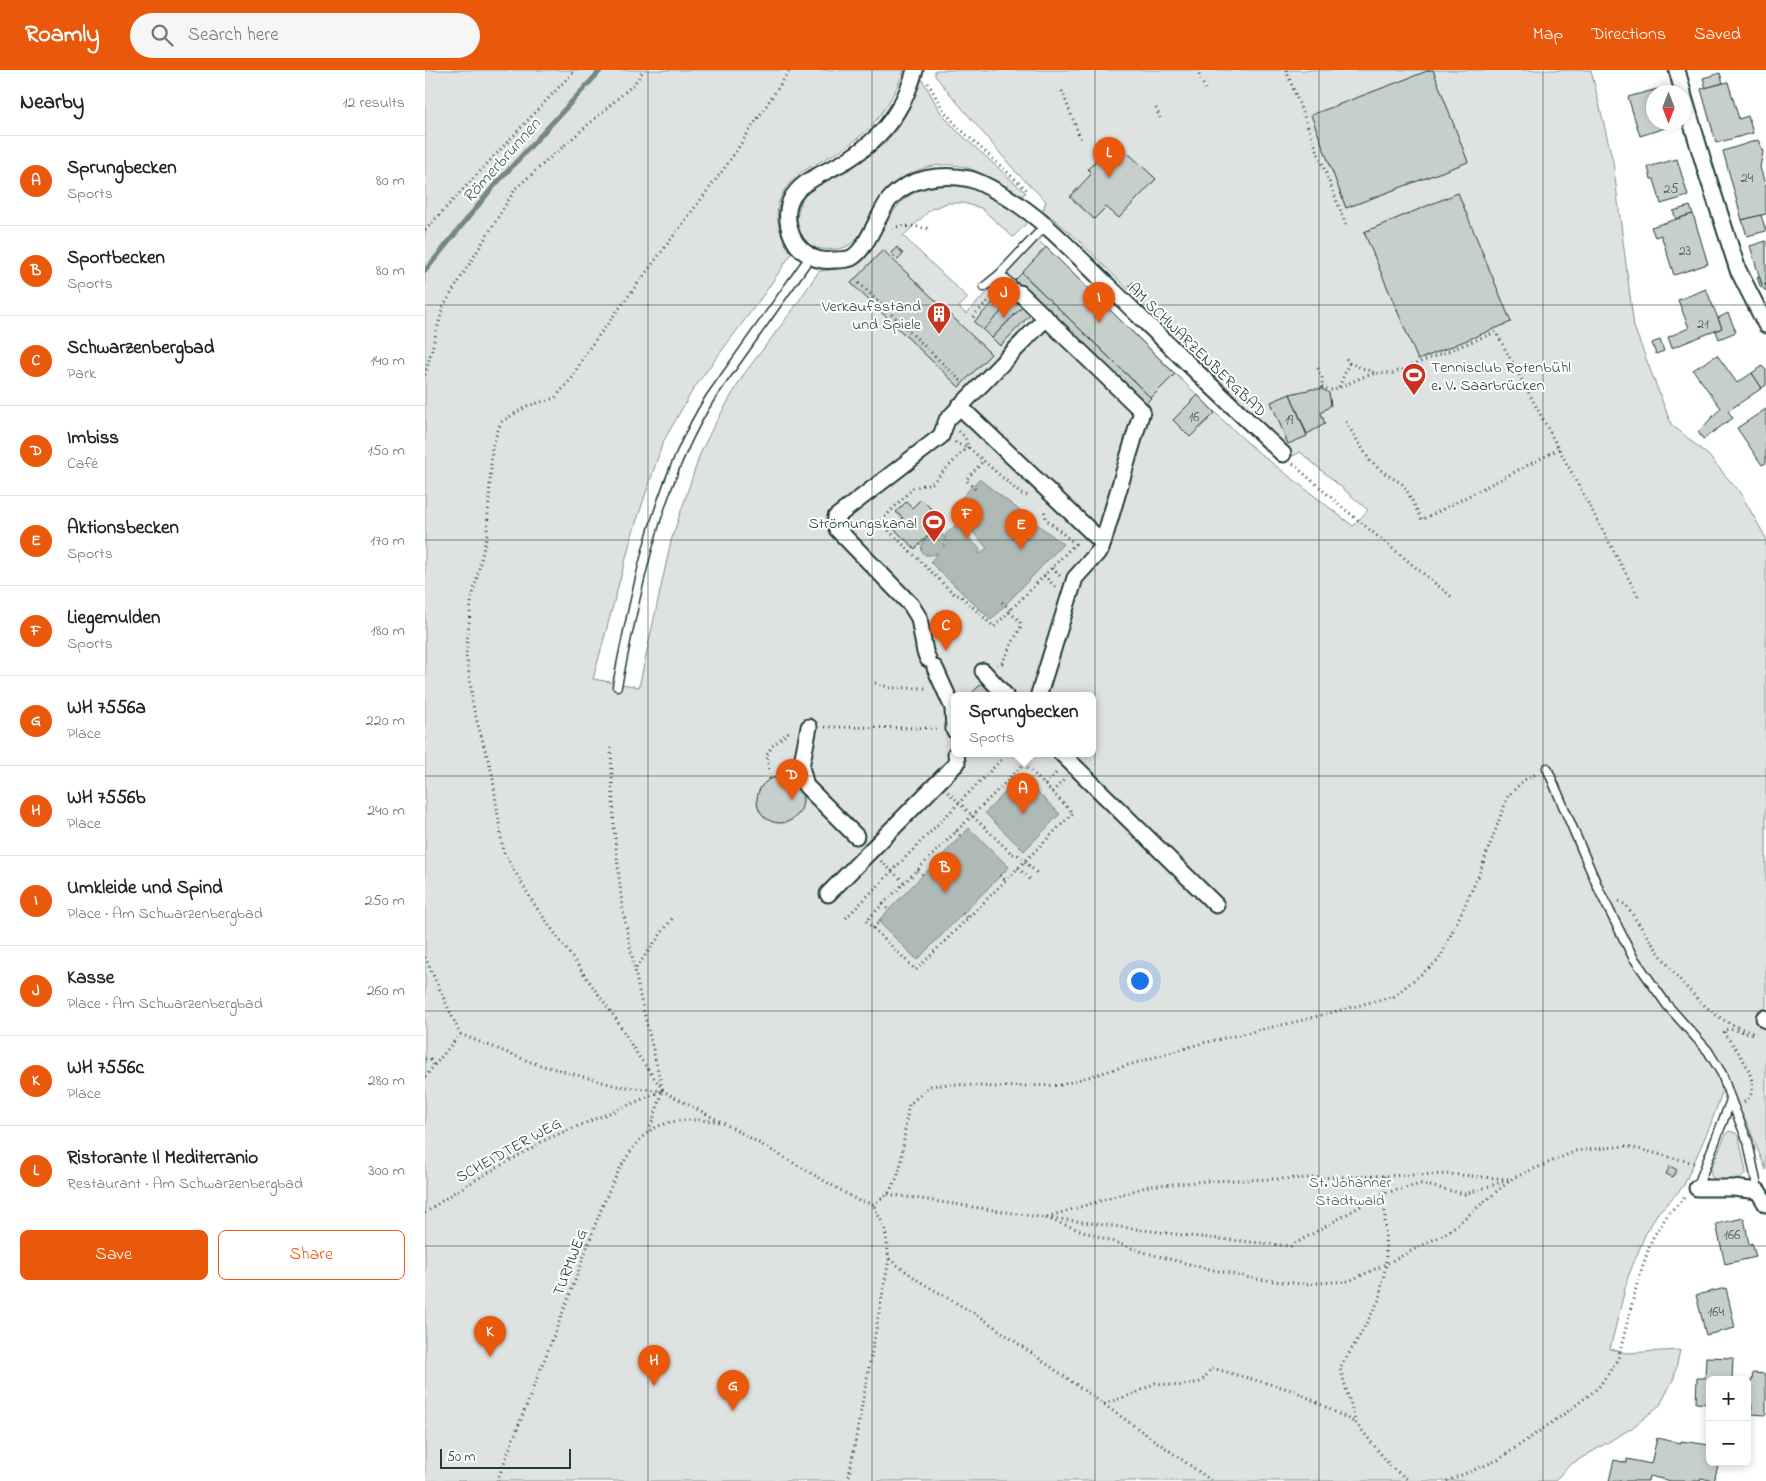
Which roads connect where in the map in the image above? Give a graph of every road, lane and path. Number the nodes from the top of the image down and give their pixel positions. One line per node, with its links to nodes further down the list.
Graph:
1 (575, 70): 20 (path)
2 (645, 70): 36 (path)
3 (790, 70): 118 (path)
4 (1197, 70): 9 (path)
5 (1286, 70): 16 (path)
6 (1677, 70): 8 (street)
7 (920, 73): 15 (path); 21 (street)
8 (1681, 85)
9 (1205, 89)
10 (1062, 91): 14 (path)
11 (1156, 108): 12 (path)
12 (1161, 118)
13 (1691, 120): 31 (street)
14 (1081, 140)
15 (1028, 211): 17 (street, AM SCHWARZENBERGBAD); 18 (street, AM SCHWARZENBERGBAD)
16 (1346, 225)
17 (1046, 226): 22 (lane); 45 (street, AM SCHWARZENBERGBAD)
18 (874, 228): 19 (path); 21 (street, AM SCHWARZENBERGBAD)
19 (929, 229)
20 (425, 230)
21 (810, 256): 62 (lane)
22 (1000, 274): 24 (lane); 25 (lane)
23 (859, 283): 37 (path)
24 (984, 287)
25 (1019, 293): 30 (street)
26 (995, 300): 27 (path)
27 (979, 310): 28 (path); 29 (path)
28 (983, 313)
29 (979, 317)
30 (1046, 318): 39 (street); 50 (street)
31 (1766, 326)
32 (1345, 356): 33 (path)
33 (1349, 363): 35 (path); 38 (path)
34 (1318, 368): 38 (path)
35 (1376, 373): 38 (path); 44 (path)
36 (425, 375)
37 (963, 383)
38 (1339, 387)
39 (959, 406): 50 (street); 63 (street)
40 (1346, 422): 44 (path)
41 (959, 431): 43 (path)
42 (957, 444): 43 (path)
43 (967, 447): 46 (path); 58 (path)
44 (1559, 449): 56 (path)
45 (1283, 454): 55 (path)
46 (983, 461): 47 (path); 48 (path)
47 (975, 489)
48 (1033, 497)
49 (1044, 507): 51 (path)
50 (1103, 543): 65 (street)
51 (1052, 568): 52 (path); 53 (path)
52 (1058, 574)
53 (1044, 576): 54 (path); 58 (path)
54 (1057, 588)
55 (1453, 598)
56 (1639, 598)
57 (1003, 602): 58 (path)
58 (1010, 611): 59 (path)
59 (1019, 621)
60 (983, 671): 64 (street)
61 (875, 683): 63 (path)
62 (617, 686)
63 (945, 688): 66 (street)
64 (1002, 692)
65 (1040, 692)
66 (951, 703)
67 (803, 726): 68 (path); 78 (path); 84 (street)
68 (951, 729)
69 (611, 748): 110 (path)
70 (956, 757): 97 (street)
71 (1024, 757): 74 (path)
72 (1065, 757): 99 (street)
73 (1003, 758): 81 (path)
74 (1024, 764): 79 (path); 82 (path)
75 (1061, 768): 79 (path)
76 (1547, 768): 96 (lane); 129 (path)
77 (1068, 776): 80 (path)
78 (770, 779)
79 (1045, 785): 80 (path)
80 (1052, 792): 86 (path)
81 (958, 802): 82 (path); 88 (path)
82 (972, 815): 83 (path); 86 (path)
83 (956, 831): 85 (path); 89 (path)
84 (856, 836)
85 (961, 837)
86 (1025, 862): 87 (path); 92 (path)
87 (1018, 868): 93 (path); 94 (path)
88 (891, 870): 95 (path); 103 (path)
89 (918, 870): 90 (path); 95 (path)
90 (923, 875)
91 (1000, 875): 93 (path)
92 (1039, 875)
93 (1006, 881): 104 (path)
94 (1032, 881)
95 (905, 883): 98 (path)
96 (1600, 892): 111 (path); 120 (lane)
97 (828, 894)
98 (883, 904): 100 (path); 106 (path)
99 (1216, 905)
100 (889, 910)
101 (963, 913): 104 (path)
102 (674, 916): 110 (path)
103 (846, 918)
104 (968, 918): 109 (path)
105 (882, 919): 106 (path)
106 (873, 928): 109 (path)
107 (924, 953): 109 (path)
108 (425, 957): 112 (path)
109 (929, 958)
110 (635, 969): 118 (path)
111 (1763, 1023)
112 (460, 1034): 115 (path); 118 (path)
113 (1749, 1034): 116 (path)
114 (425, 1059): 115 (path)
115 (435, 1066): 117 (path)
116 (1753, 1066)
117 (425, 1077)
118 (663, 1091): 121 (path); 122 (path); 132 (path, SCHEIDTER WEG)
119 (1757, 1095): 120 (path)
120 (1732, 1102): 123 (lane); 127 (lane)
121 (723, 1123): 122 (path, TURMWEG); 130 (path)
122 (649, 1132): 138 (path, TURMWEG)
123 (1704, 1165): 125 (path); 126 (lane)
124 (1384, 1176): 125 (path); 128 (path); 133 (path)
125 (1511, 1179): 128 (path); 135 (path)
126 (1697, 1188): 127 (street); 142 (path)
127 (1758, 1191): 131 (street)
128 (1384, 1193): 133 (path); 135 (path)
129 (888, 1194): 130 (path); 133 (path)
130 (873, 1204): 134 (path)
131 (1766, 1204)
132 (425, 1213)
133 (1045, 1218): 135 (path)
134 (889, 1259): 136 (path); 139 (path)
135 (1386, 1264): 137 (path)
136 (1104, 1404): 137 (path); 140 (path)
137 (1356, 1423): 141 (path)
138 (497, 1481)
139 (848, 1481)
140 (1212, 1481)
141 (1410, 1481)
142 (1447, 1481)

